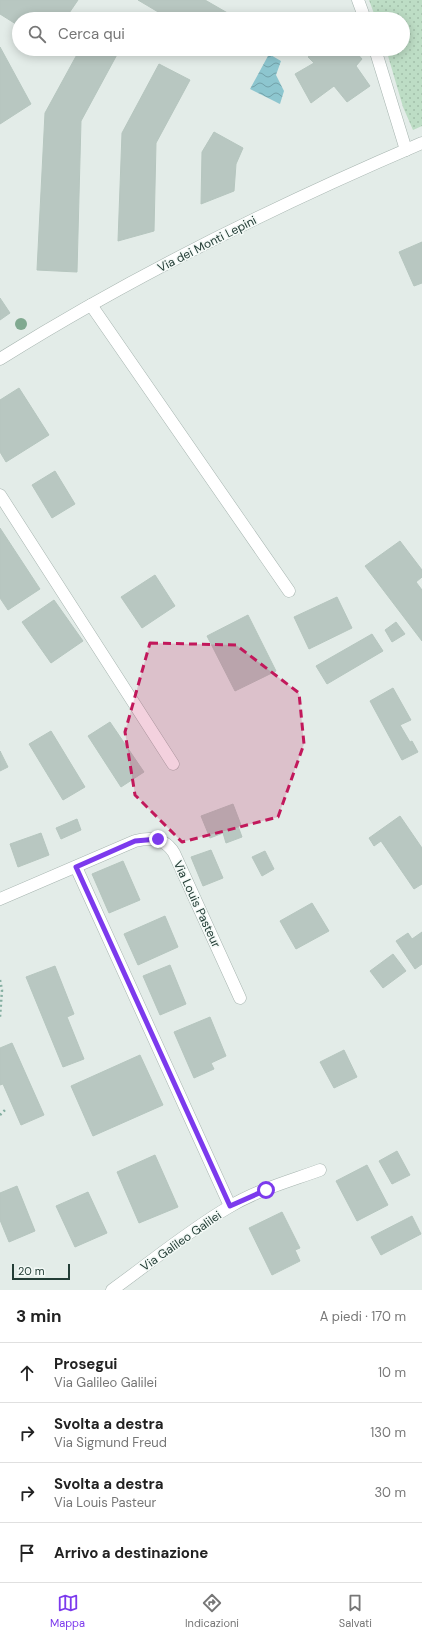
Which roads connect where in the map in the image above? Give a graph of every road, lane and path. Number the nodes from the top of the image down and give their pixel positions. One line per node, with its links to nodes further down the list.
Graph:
1 (358, 0): 2 (street)
2 (362, 12)
3 (377, 56): 5 (street)
4 (422, 143): 5 (street, Via dei Monti Lepini)
5 (406, 150): 6 (street, Via dei Monti Lepini)
6 (91, 305): 7 (street, Via dei Monti Lepini); 9 (street)
7 (0, 359)
8 (0, 495): 10 (street)
9 (289, 591)
10 (173, 764)
11 (76, 867): 12 (street, Via Louis Pasteur); 14 (street, Via Louis Pasteur); 19 (street)
12 (0, 899)
13 (0, 980): 15 (path)
14 (240, 998)
15 (0, 1017)
16 (6, 1109): 17 (path)
17 (0, 1115)
18 (320, 1170): 19 (street, Via Galileo Galilei)
19 (230, 1206): 20 (street, Via Galileo Galilei)
20 (112, 1290)

